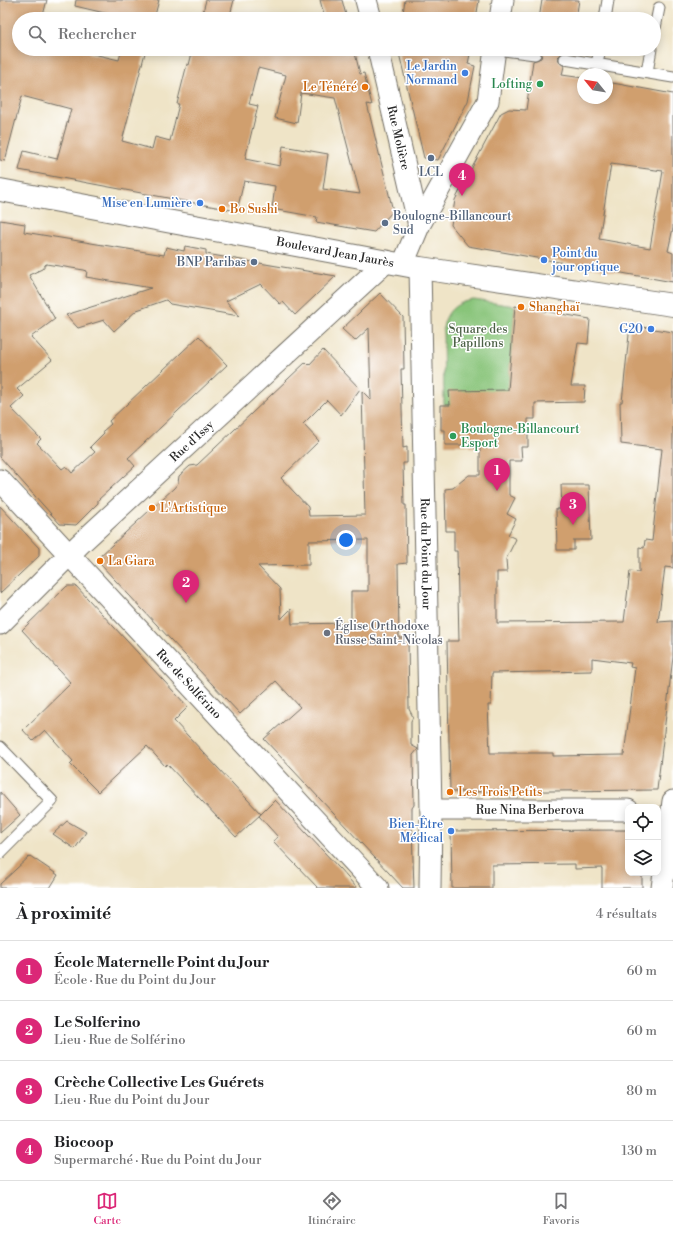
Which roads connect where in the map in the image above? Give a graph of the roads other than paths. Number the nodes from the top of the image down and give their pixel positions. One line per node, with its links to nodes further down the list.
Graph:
1 (366, 0): 5 (street)
2 (503, 0): 6 (street)
3 (608, 0): 7 (lane)
4 (659, 8): 8 (lane)
5 (369, 12)
6 (501, 12)
7 (606, 12)
8 (658, 12)
9 (380, 56): 18 (street, Rue Molière)
10 (495, 56): 18 (street, Rue du Point du Jour)
11 (599, 56): 14 (lane)
12 (650, 56): 15 (lane)
13 (565, 59): 14 (lane)
14 (597, 64): 15 (lane)
15 (647, 72): 16 (lane)
16 (673, 77)
17 (0, 190): 19 (street, Boulevard Jean Jaurès)
18 (419, 226): 19 (street, Rue du Point du Jour)
19 (403, 264): 20 (street, Boulevard Jean Jaurès); 22 (street, Rue d'Issy); 26 (street, Rue du Point du Jour)
20 (673, 305)
21 (0, 480): 22 (street, Rue de Solférino)
22 (70, 555): 23 (street, Rue d'Issy); 29 (street, Rue de Solférino)
23 (0, 624)
24 (0, 747): 28 (lane)
25 (668, 807): 31 (street)
26 (431, 810): 27 (street, Rue Nina Berberova); 30 (street, Rue du Point du Jour)
27 (625, 810)
28 (0, 853)
29 (378, 888)
30 (430, 888)
31 (662, 888)

